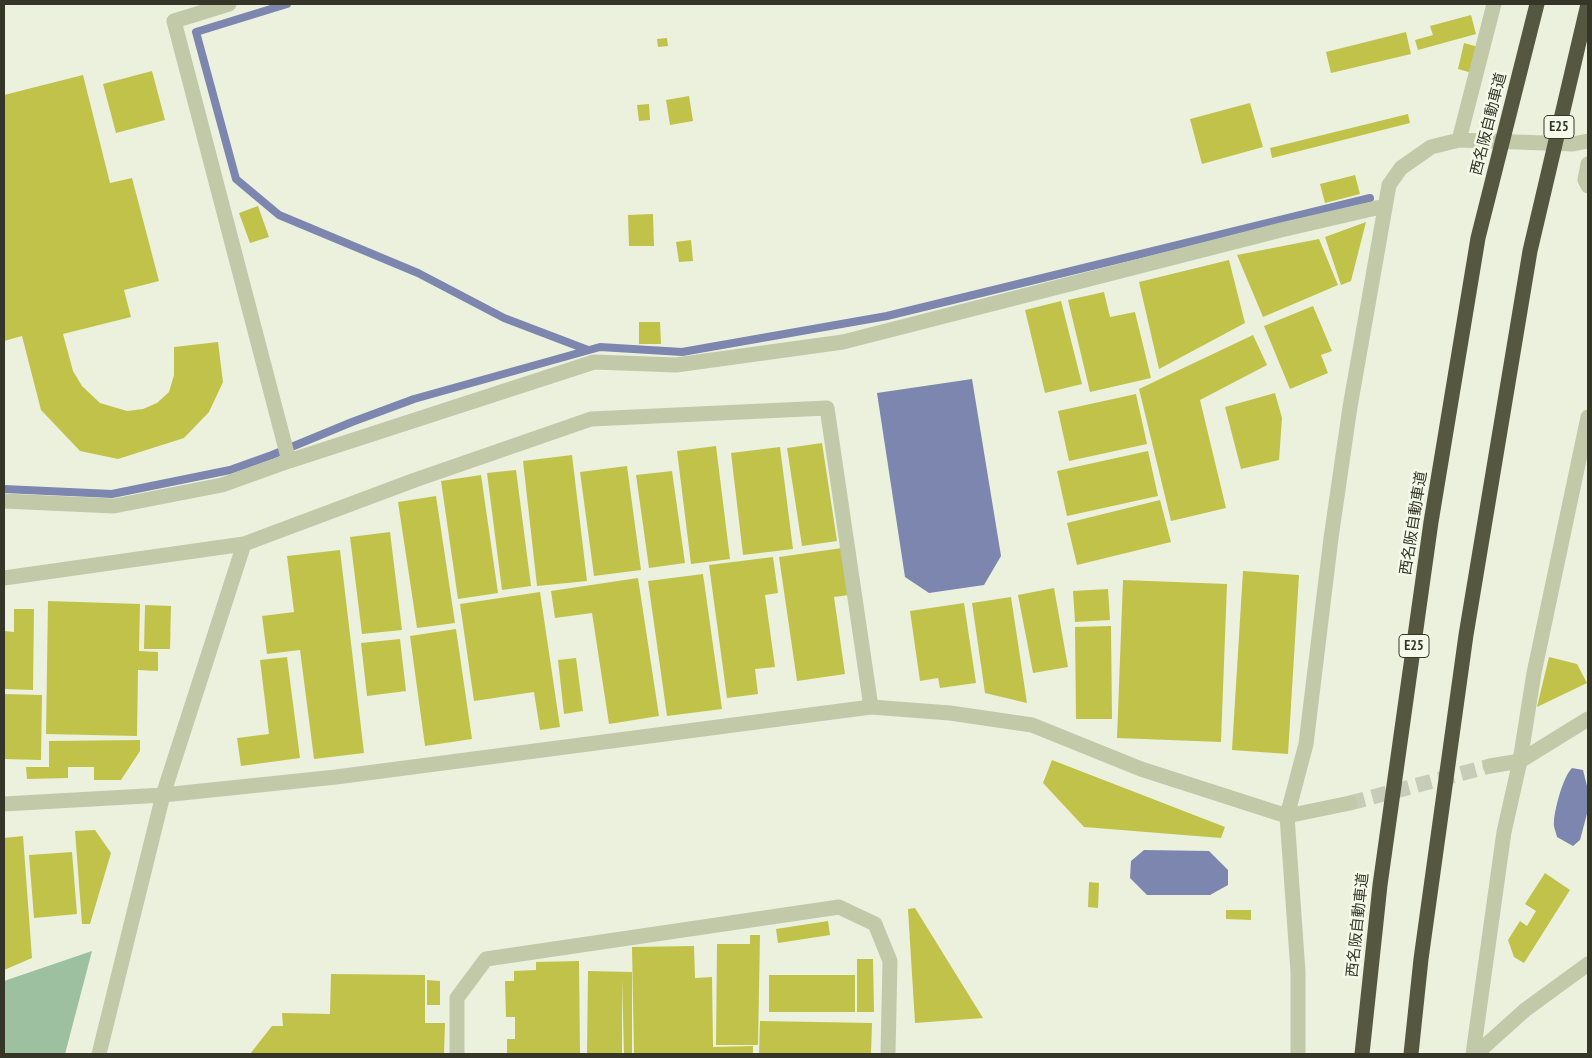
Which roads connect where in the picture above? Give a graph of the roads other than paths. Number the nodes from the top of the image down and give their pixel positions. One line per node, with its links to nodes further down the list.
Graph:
1 (229, 4): 11 (street)
2 (1494, 4): 5 (street)
3 (1537, 4): 28 (highway, 西名阪自動車道 / E25)
4 (1588, 4): 29 (highway, E25)
5 (1459, 140): 6 (street); 9 (street)
6 (1588, 141)
7 (1588, 164): 8 (street)
8 (1588, 186)
9 (1385, 206): 11 (street); 22 (street)
10 (1588, 418): 17 (street)
11 (289, 461): 12 (street)
12 (4, 501)
13 (244, 544): 14 (street); 15 (street); 19 (street)
14 (4, 578)
15 (871, 707): 19 (street); 22 (street)
16 (1588, 719): 17 (street)
17 (1520, 761): 18 (street); 30 (street)
18 (1490, 766)
19 (163, 795): 21 (street); 24 (street)
20 (1350, 803): 22 (street)
21 (4, 804)
22 (1288, 816): 27 (street)
23 (1588, 964): 30 (street)
24 (99, 1054)
25 (457, 1054): 26 (street)
26 (888, 1054)
27 (1298, 1054)
28 (1362, 1054)
29 (1411, 1054)
30 (1474, 1054)

